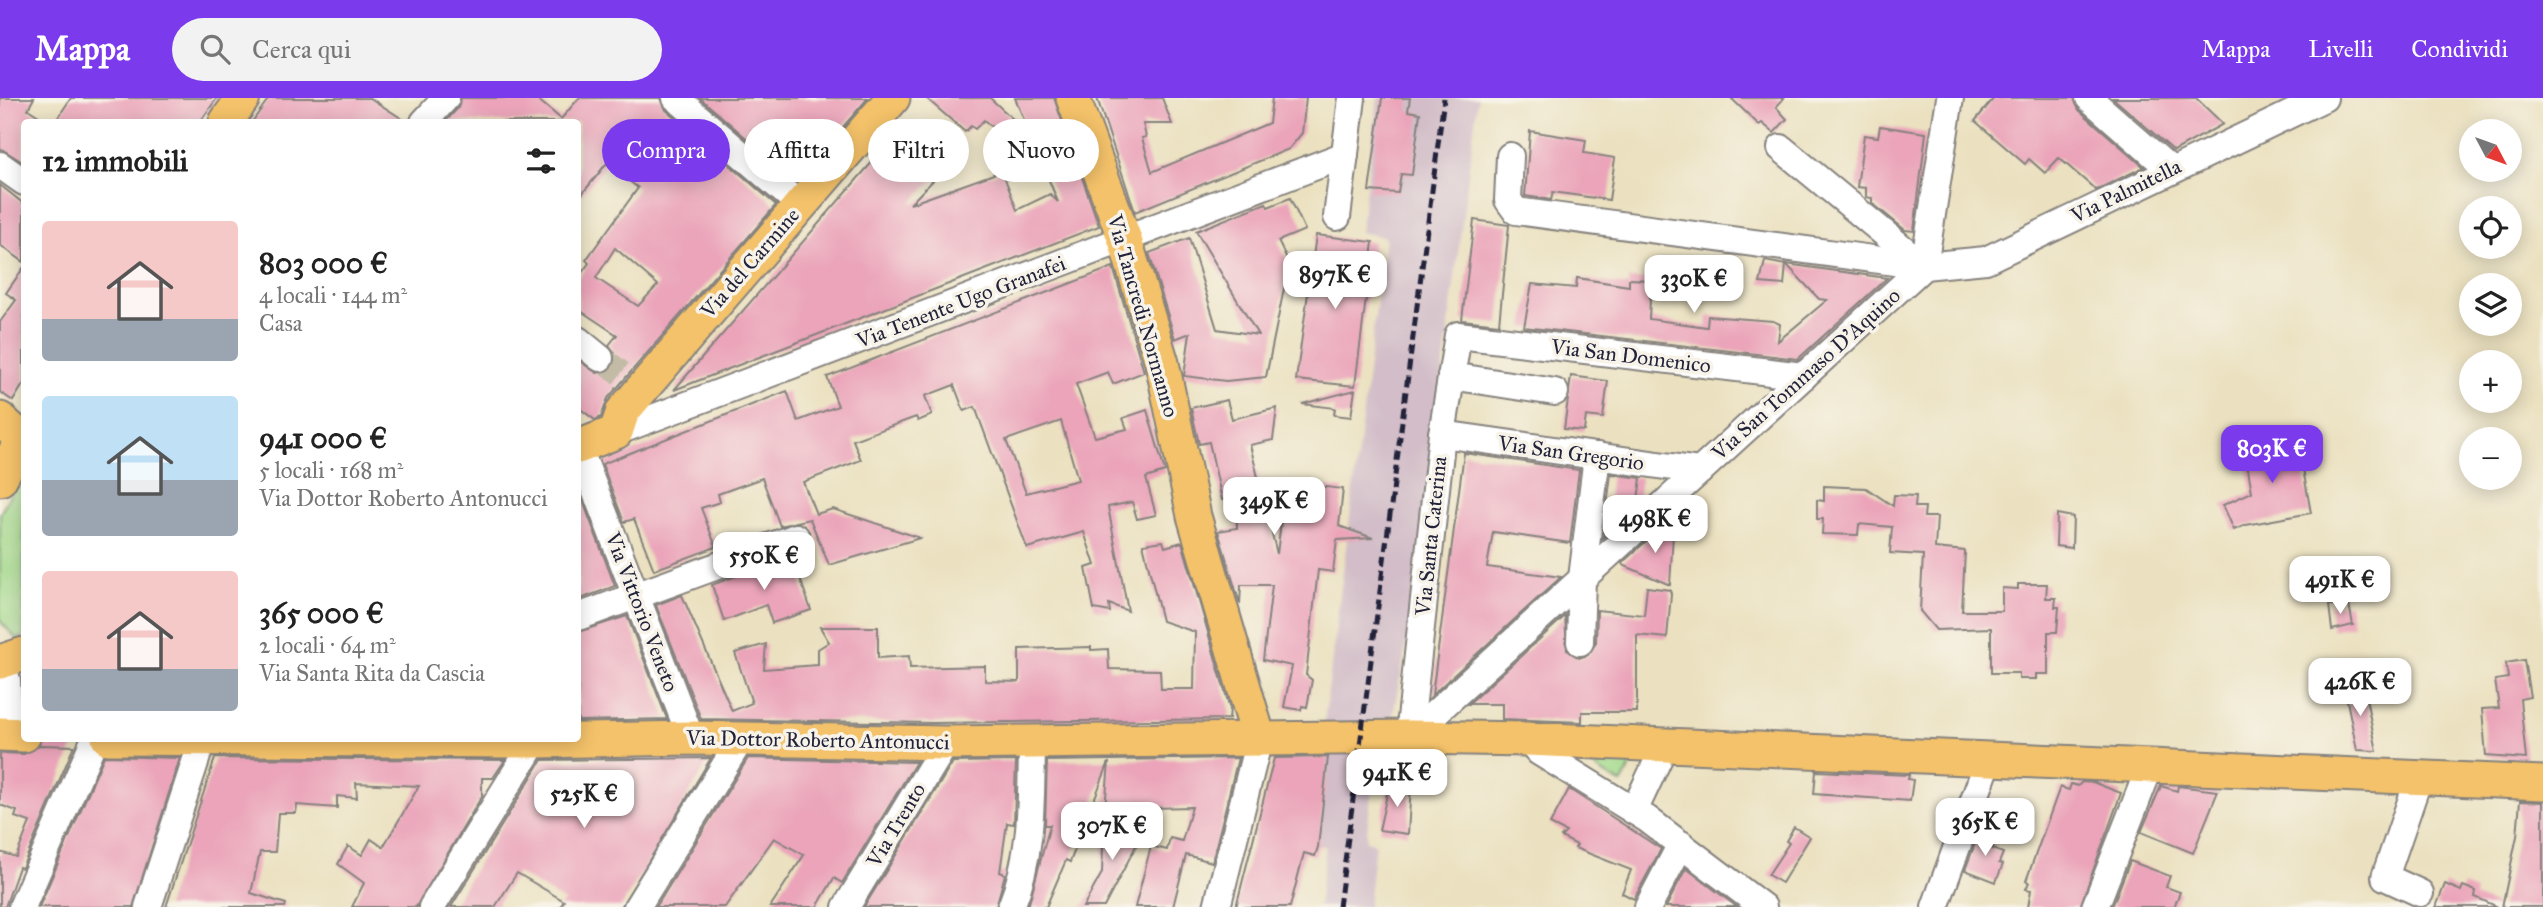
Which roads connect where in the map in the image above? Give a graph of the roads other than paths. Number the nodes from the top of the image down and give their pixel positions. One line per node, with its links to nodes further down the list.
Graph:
1 (243, 98): 10 (main road)
2 (446, 98): 11 (street)
3 (676, 98): 18 (street)
4 (892, 98): 18 (main road, Via del Carmine)
5 (1073, 98): 20 (main road, Via Tancredi Normanno)
6 (1352, 98): 13 (street)
7 (1950, 98): 21 (street)
8 (2089, 98): 16 (street)
9 (2324, 98): 16 (street, Via Palmitella)
10 (228, 119)
11 (427, 119)
12 (1781, 148): 21 (street)
13 (1345, 155): 19 (street); 20 (street, Via Tenente Ugo Granafei)
14 (1510, 156): 21 (street, Via Palmitella)
15 (0, 164): 17 (street)
16 (2171, 170): 21 (street, Via Palmitella)
17 (21, 180)
18 (800, 205): 29 (main road, Via del Carmine)
19 (1337, 217)
20 (1125, 240): 29 (street, Via Tenente Ugo Granafei); 45 (main road, Via Tancredi Normanno)
21 (1924, 266): 26 (street, Via San Tommaso D'Aquino)
22 (1458, 335): 25 (street, Via Santa Caterina); 26 (street, Via San Domenico)
23 (581, 342): 24 (street)
24 (600, 358)
25 (1451, 376): 27 (street); 30 (street, Via Santa Caterina)
26 (1804, 376): 34 (street, Via San Tommaso D'Aquino)
27 (1555, 392)
28 (16, 432): 35 (main road)
29 (616, 432): 31 (main road, Via Tenente Ugo Granafei)
30 (1442, 435): 33 (street, Via San Gregorio); 43 (street, Via Santa Caterina)
31 (581, 445)
32 (581, 454): 38 (street, Via Vittorio Veneto)
33 (1597, 456): 34 (street, Via San Gregorio); 37 (street)
34 (1700, 471): 37 (street, Via San Tommaso D'Aquino)
35 (0, 479)
36 (796, 537): 38 (street)
37 (1581, 578): 40 (street); 43 (street, Via San Tommaso D'Aquino)
38 (635, 596): 39 (street); 44 (street, Via Vittorio Veneto)
39 (581, 616)
40 (1580, 642)
41 (7, 659): 42 (street)
42 (11, 734)
43 (1409, 737): 45 (main road, Via Dottor Roberto Antonucci); 46 (main road, Via Dottor Roberto Antonucci)
44 (691, 738): 47 (main road, Via Dottor Roberto Antonucci); 48 (main road, Via Dottor Roberto Antonucci)
45 (1259, 739): 52 (main road, Via Dottor Roberto Antonucci); 68 (street)
46 (1527, 739): 54 (main road, Via Dottor Roberto Antonucci); 59 (street)
47 (581, 740)
48 (740, 741): 53 (main road, Via Dottor Roberto Antonucci); 65 (street)
49 (93, 742): 62 (street)
50 (202, 742): 63 (street)
51 (545, 742): 64 (street)
52 (1032, 742): 53 (main road, Via Dottor Roberto Antonucci); 67 (street)
53 (946, 743): 66 (street, Via Trento)
54 (1665, 746): 55 (main road, Via Dottor Roberto Antonucci); 59 (street)
55 (1989, 760): 56 (main road, Via Dottor Roberto Antonucci); 71 (street)
56 (2150, 766): 57 (main road, Via Dottor Roberto Antonucci); 72 (street)
57 (2419, 778): 58 (main road, Via Dottor Roberto Antonucci); 61 (street)
58 (2543, 783)
59 (1634, 811): 60 (street)
60 (1681, 844): 69 (street); 70 (street)
61 (2420, 893)
62 (22, 907)
63 (148, 907)
64 (432, 907)
65 (637, 907)
66 (846, 907)
67 (1011, 907)
68 (1217, 907)
69 (1648, 907)
70 (1763, 907)
71 (1935, 907)
72 (2095, 907)

